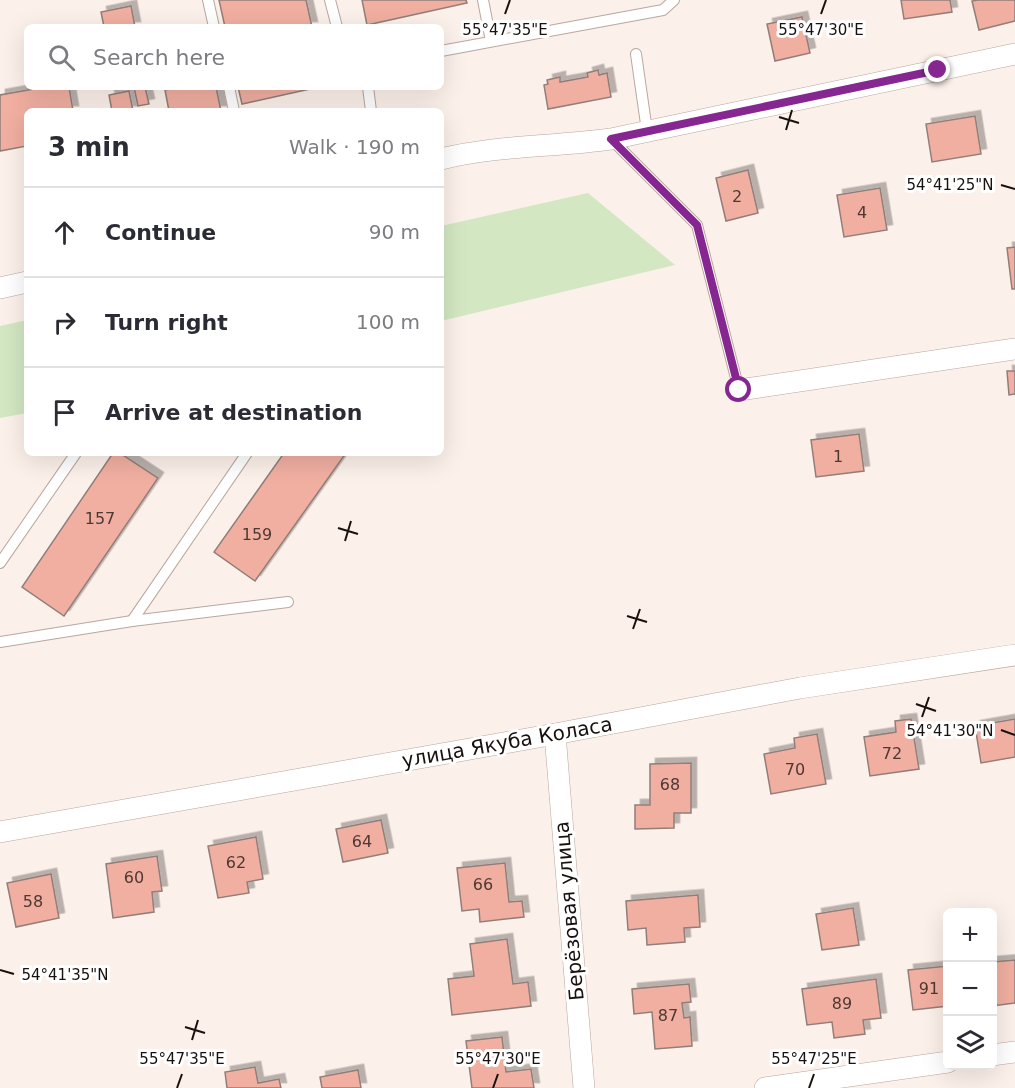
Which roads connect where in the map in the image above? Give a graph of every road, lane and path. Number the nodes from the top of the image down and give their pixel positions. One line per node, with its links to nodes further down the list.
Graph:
1 (208, 0): 5 (lane)
2 (330, 0): 6 (lane)
3 (483, 0): 7 (lane)
4 (674, 0): 7 (lane)
5 (213, 24)
6 (336, 24)
7 (491, 41): 8 (lane)
8 (444, 50)
9 (636, 54): 15 (lane)
10 (1015, 54): 15 (street)
11 (230, 90): 13 (lane)
12 (368, 90): 14 (lane)
13 (233, 108)
14 (371, 108)
15 (647, 131): 16 (street)
16 (611, 139): 17 (street); 21 (lane)
17 (444, 159)
18 (24, 283): 19 (street)
19 (0, 288)
20 (1015, 349): 21 (street)
21 (739, 390)
22 (73, 456): 24 (lane)
23 (245, 456): 26 (lane)
24 (0, 563)
25 (288, 602): 26 (lane)
26 (132, 621): 27 (lane)
27 (0, 642)
28 (1015, 655): 29 (street, улица Якуба Коласа)
29 (555, 734): 30 (street, улица Якуба Коласа); 34 (street, Берёзовая улица)
30 (0, 832)
31 (1015, 1052): 32 (street)
32 (997, 1054)
33 (943, 1063): 35 (street)
34 (584, 1088)
35 (765, 1088)

